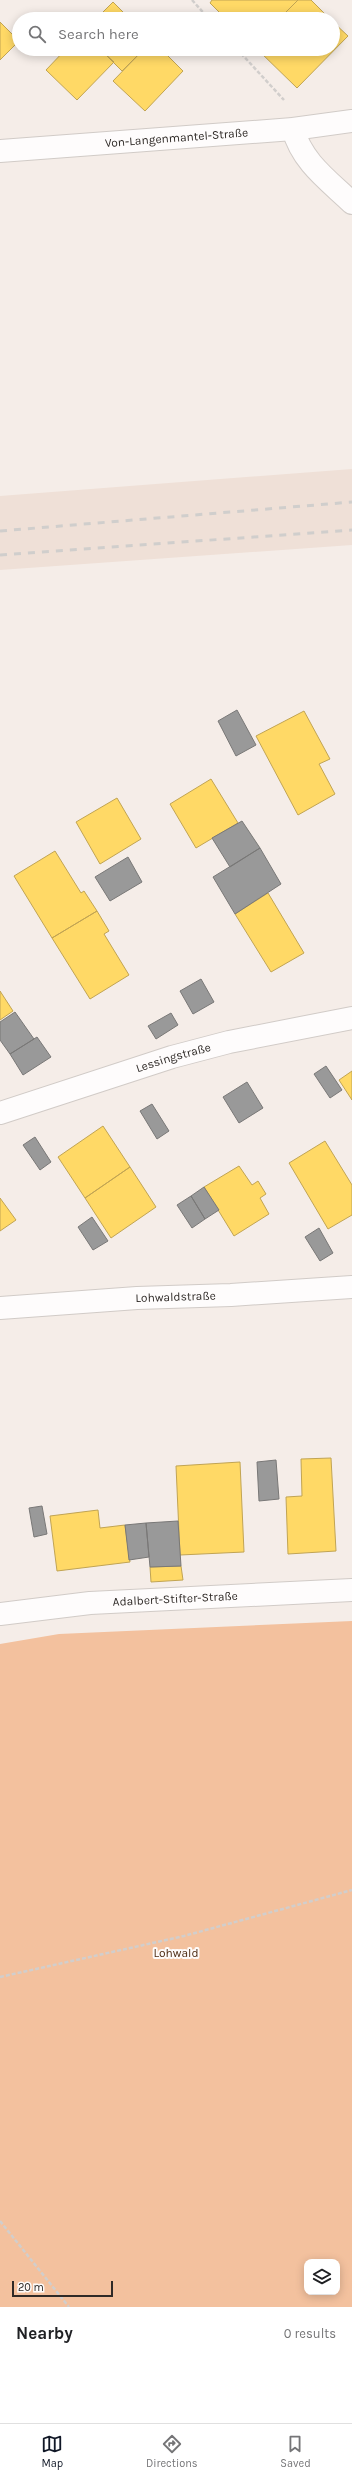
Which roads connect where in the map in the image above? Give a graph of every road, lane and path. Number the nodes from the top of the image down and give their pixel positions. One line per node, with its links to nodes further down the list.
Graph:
1 (192, 0): 2 (path)
2 (203, 12)
3 (243, 56): 5 (path)
4 (352, 121): 5 (street, Von-Langenmantel-Straße)
5 (301, 128): 6 (street, Von-Langenmantel-Straße); 7 (street)
6 (0, 151)
7 (352, 203)
8 (352, 1018): 9 (street, Lessingstraße)
9 (0, 1113)
10 (352, 1287): 11 (street, Lohwaldstraße)
11 (0, 1308)
12 (352, 1590): 13 (street, Adalbert-Stifter-Straße)
13 (0, 1614)
14 (352, 1890): 15 (path)
15 (0, 1977)
16 (0, 2221): 17 (path)
17 (69, 2307)

